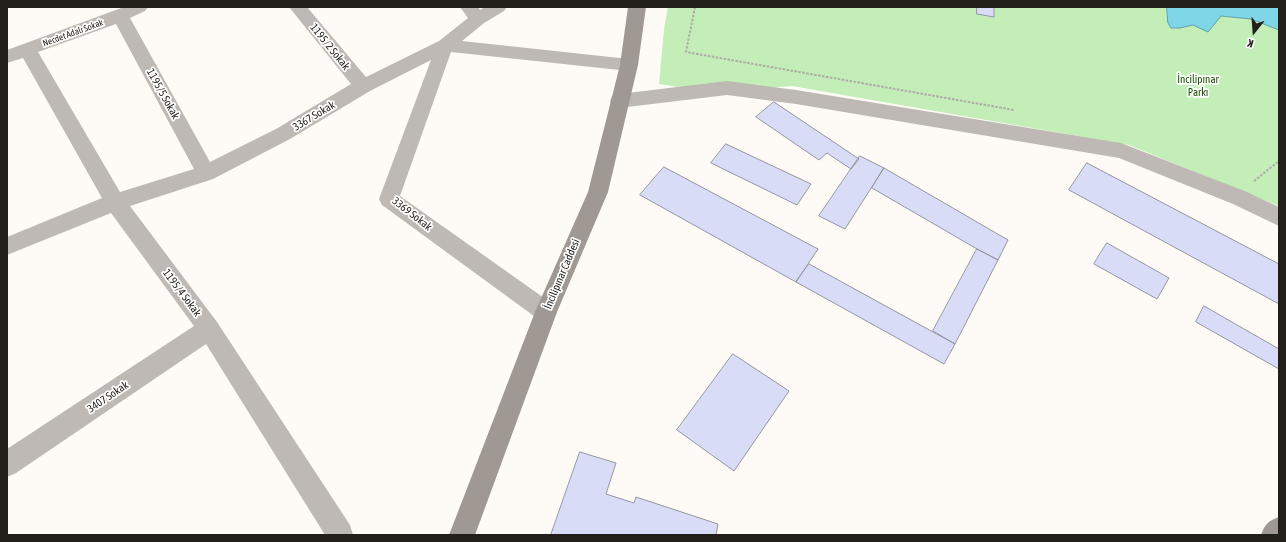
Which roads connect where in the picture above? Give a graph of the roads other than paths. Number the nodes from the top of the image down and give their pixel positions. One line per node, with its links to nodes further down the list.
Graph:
1 (139, 7): 6 (street, Necdet Adalı Sokak)
2 (298, 7): 11 (street, 1195/2 Sokak)
3 (498, 7): 5 (street, 3367 Sokak)
4 (637, 7): 10 (main road, İncilipınar Caddesi)
5 (473, 13): 7 (street, 3367 Sokak)
6 (120, 16): 8 (street, Necdet Adalı Sokak); 13 (street, 1195/5 Sokak)
7 (446, 45): 10 (street); 11 (street, 3367 Sokak); 17 (street, 3369 Sokak)
8 (28, 50): 9 (street, Necdet Adalı Sokak); 14 (street, 1195/4 Sokak)
9 (7, 57)
10 (629, 65): 12 (main road, İncilipınar Caddesi)
11 (363, 86): 13 (street, 3367 Sokak)
12 (619, 101): 15 (street); 17 (main road, İncilipınar Caddesi)
13 (206, 173): 14 (street, 3367 Sokak)
14 (115, 202): 16 (street, 3367 Sokak); 18 (street, 1195/4 Sokak)
15 (1279, 217)
16 (7, 246)
17 (546, 312): 22 (main road, İncilipınar Caddesi)
18 (209, 329): 19 (street, 3407 Sokak); 21 (street, 1195/4 Sokak)
19 (7, 464)
20 (1279, 530): 23 (main road)
21 (340, 535)
22 (462, 535)
23 (1274, 535)

